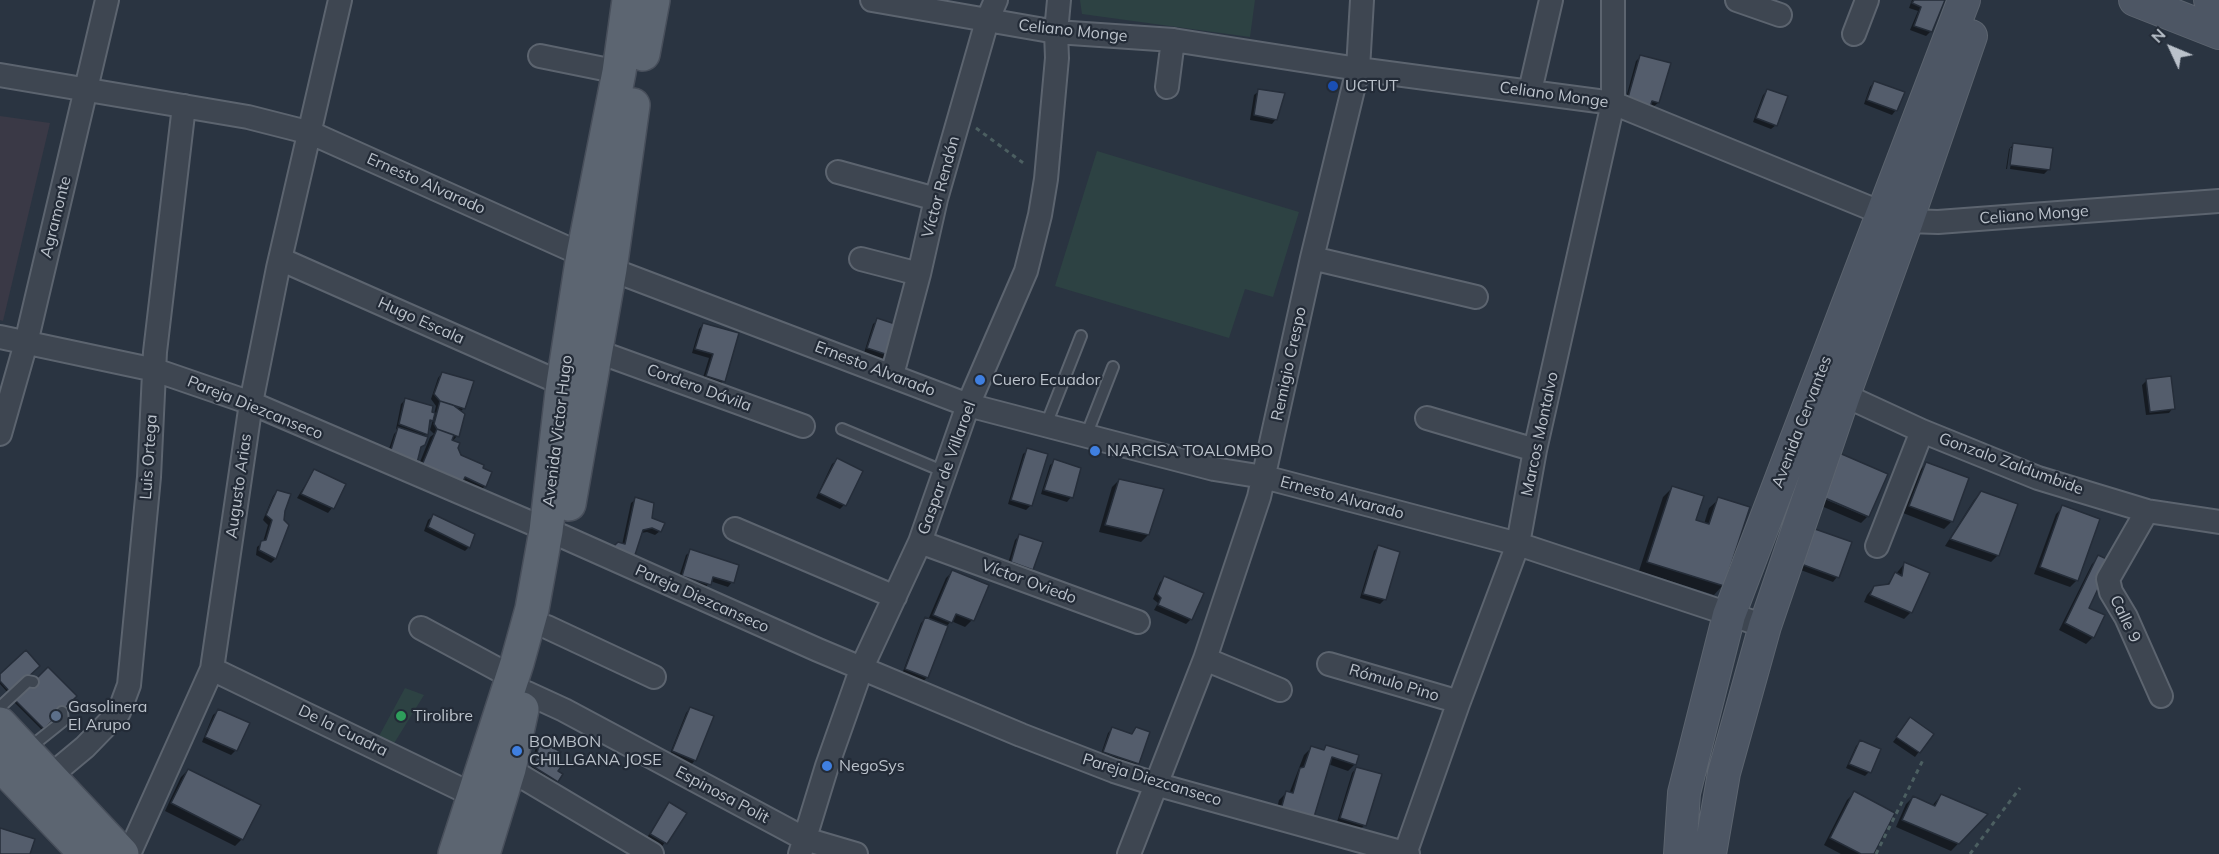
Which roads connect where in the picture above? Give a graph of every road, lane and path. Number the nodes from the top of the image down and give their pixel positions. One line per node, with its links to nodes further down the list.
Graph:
1 (107, 0): 29 (street, Agramonte)
2 (340, 0): 34 (street, Augusto Arias)
3 (629, 0): 26 (main road, Avenida Victor Hugo)
4 (653, 0): 43 (main road, Avenida Victor Hugo)
5 (872, 0): 19 (street, Celiano Monge)
6 (996, 0): 19 (street, Víctor Rendón)
7 (1059, 0): 20 (street, Gaspar de Villaroel)
8 (1362, 0): 25 (street, Remigio Crespo)
9 (1551, 0): 30 (street)
10 (1613, 0): 31 (street, Marcos Montalvo)
11 (1737, 0): 18 (street)
12 (1867, 0): 22 (street)
13 (1964, 0): 39 (street, Avenida Cervantes)
14 (1983, 0): 39 (street, Avenida Cervantes)
15 (2135, 0): 21 (street)
16 (2210, 0): 17 (street)
17 (2219, 4)
18 (1780, 15)
19 (987, 21): 20 (street, Celiano Monge); 33 (street, Víctor Rendón)
20 (1056, 32): 23 (street, Celiano Monge); 36 (street, Gaspar de Villaroel)
21 (2219, 33)
22 (1854, 34)
23 (1173, 40): 25 (street, Celiano Monge); 28 (street)
24 (540, 56): 26 (street)
25 (1358, 69): 30 (street, Celiano Monge); 41 (street, Remigio Crespo)
26 (619, 72): 43 (main road, Avenida Victor Hugo)
27 (0, 75): 29 (street, Ernesto Alvarado)
28 (1167, 87)
29 (87, 89): 32 (street, Ernesto Alvarado); 48 (street, Agramonte)
30 (1530, 91): 31 (street, Celiano Monge)
31 (1613, 103): 39 (street, Celiano Monge); 64 (street, Marcos Montalvo)
32 (184, 106): 34 (street, Ernesto Alvarado); 51 (street, Luis Ortega)
33 (960, 116): 36 (path); 37 (street, Víctor Rendón)
34 (310, 133): 40 (street, Augusto Arias); 43 (street, Ernesto Alvarado)
35 (838, 172): 37 (street)
36 (1046, 179): 56 (street, Gaspar de Villaroel)
37 (936, 199): 44 (street, Víctor Rendón)
38 (2219, 201): 39 (street, Celiano Monge)
39 (1894, 217): 54 (street, Avenida Cervantes)
40 (280, 258): 53 (street, Hugo Escala); 55 (street, Augusto Arias)
41 (1312, 258): 45 (street); 66 (street, Remigio Crespo)
42 (861, 259): 44 (street)
43 (597, 262): 49 (main road, Avenida Victor Hugo); 52 (street, Ernesto Alvarado); 53 (main road, Avenida Victor Hugo)
44 (919, 274): 52 (street, Víctor Rendón)
45 (1476, 297)
46 (1081, 336): 58 (lane)
47 (0, 338): 48 (street, Pareja Diezcanseco)
48 (26, 343): 51 (street, Pareja Diezcanseco); 62 (street, Agramonte)
49 (596, 351): 59 (street, Cordero Dávila); 70 (main road, Avenida Victor Hugo)
50 (1113, 367): 63 (lane)
51 (155, 370): 55 (street, Pareja Diezcanseco); 96 (street, Luis Ortega)
52 (892, 375): 56 (street, Ernesto Alvarado)
53 (563, 384): 70 (main road, Avenida Victor Hugo)
54 (1829, 392): 61 (street, Gonzalo Zaldumbide); 75 (street, Avenida Cervantes); 77 (street, Avenida Cervantes)
55 (251, 403): 70 (street, Pareja Diezcanseco); 83 (street, Augusto Arias)
56 (968, 405): 58 (street, Ernesto Alvarado); 65 (street, Gaspar de Villaroel)
57 (1427, 418): 64 (street)
58 (1046, 425): 63 (street, Ernesto Alvarado)
59 (803, 426)
60 (842, 429): 65 (lane)
61 (1922, 431): 67 (street, Gonzalo Zaldumbide); 73 (street)
62 (0, 434)
63 (1086, 436): 66 (street, Ernesto Alvarado)
64 (1535, 450): 72 (street, Marcos Montalvo)
65 (945, 472): 71 (street, Gaspar de Villaroel)
66 (1264, 477): 72 (street, Ernesto Alvarado); 80 (street, Remigio Crespo)
67 (2147, 511): 68 (street, Gonzalo Zaldumbide); 88 (street, Calle 9)
68 (2219, 522)
69 (735, 529): 74 (street)
70 (555, 534): 78 (main road, Avenida Victor Hugo); 82 (street, Pareja Diezcanseco); 86 (main road, Avenida Victor Hugo)
71 (920, 542): 74 (street, Gaspar de Villaroel); 76 (street, Víctor Oviedo)
72 (1518, 544): 75 (street, Ernesto Alvarado); 89 (street, Marcos Montalvo)
73 (1877, 546)
74 (894, 597): 82 (street, Gaspar de Villaroel)
75 (1729, 615): 77 (street, Ernesto Alvarado); 110 (street, Avenida Cervantes)
76 (1138, 622)
77 (1765, 626): 111 (street, Avenida Cervantes)
78 (547, 627): 84 (street); 86 (main road, Avenida Victor Hugo)
79 (421, 628): 86 (street, Espinosa Polit)
80 (1205, 659): 87 (street); 97 (street, Remigio Crespo)
81 (1329, 663): 89 (street, Rómulo Pino)
82 (862, 667): 97 (street, Pareja Diezcanseco); 100 (street, Gaspar de Villaroel)
83 (212, 669): 99 (street, De la Cuadra); 103 (street, Augusto Arias)
84 (654, 677)
85 (33, 682): 90 (lane)
86 (520, 685): 95 (main road, Avenida Victor Hugo); 100 (street, Espinosa Polit)
87 (1280, 690)
88 (2161, 696)
89 (1458, 704): 109 (street, Marcos Montalvo)
90 (0, 707)
91 (62, 712): 93 (lane)
92 (0, 724): 93 (main road)
93 (13, 758): 96 (main road); 101 (main road)
94 (1924, 758): 112 (path)
95 (497, 764): 99 (main road, Avenida Victor Hugo); 105 (main road, Avenida Victor Hugo); 106 (street)
96 (49, 777): 102 (main road)
97 (1155, 784): 108 (street, Remigio Crespo); 109 (street, Pareja Diezcanseco)
98 (2020, 788): 113 (path)
99 (473, 795): 104 (main road, Avenida Victor Hugo)
100 (802, 847): 107 (street, Espinosa Polit)
101 (86, 854)
102 (122, 854)
103 (129, 854)
104 (455, 854)
105 (483, 854)
106 (652, 854)
107 (856, 854)
108 (1129, 854)
109 (1406, 854)
110 (1680, 854)
111 (1710, 854)
112 (1876, 854)
113 (1970, 854)

